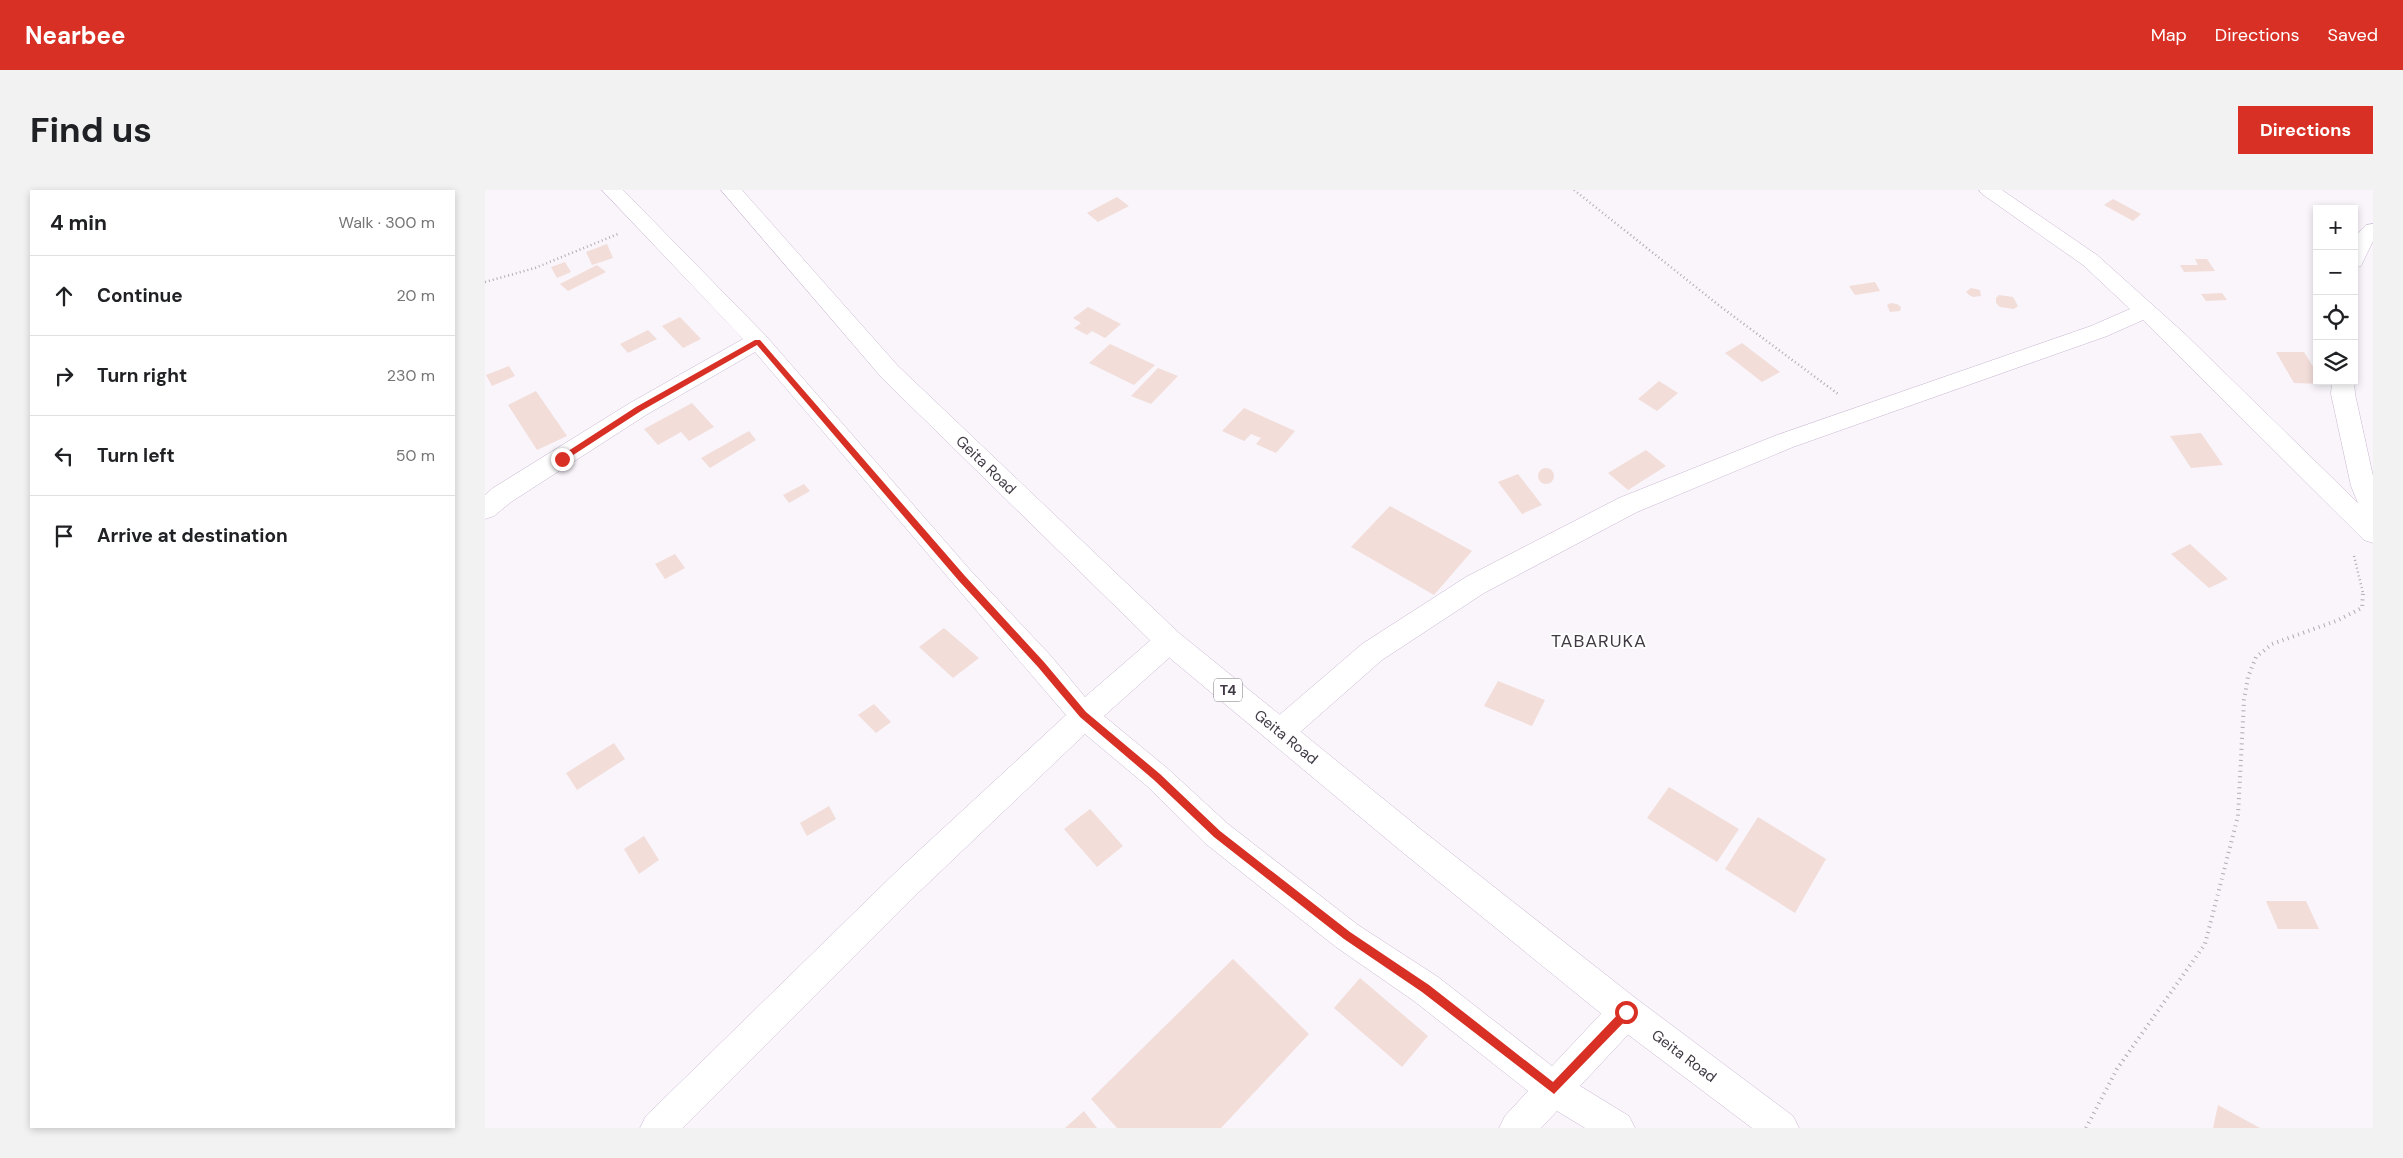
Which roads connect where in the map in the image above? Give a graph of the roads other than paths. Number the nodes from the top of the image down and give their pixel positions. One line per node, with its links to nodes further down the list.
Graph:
1 (612, 190): 7 (main road)
2 (731, 190): 12 (main road, Geita Road / T4)
3 (1989, 190): 6 (main road)
4 (2373, 230): 5 (main road)
5 (2358, 252)
6 (2145, 311): 11 (main road); 14 (main road)
7 (758, 341): 10 (main road); 13 (main road)
8 (2343, 385): 9 (main road)
9 (2373, 508)
10 (485, 509)
11 (2373, 533)
12 (1169, 641): 13 (main road); 14 (main road, Geita Road / T4)
13 (1083, 715): 16 (main road); 17 (main road)
14 (1280, 732): 15 (main road, Geita Road / T4)
15 (1626, 1012): 16 (main road); 20 (main road, Geita Road / T4)
16 (1554, 1089): 18 (main road); 19 (main road)
17 (658, 1128)
18 (1517, 1128)
19 (1617, 1128)
20 (1781, 1128)

